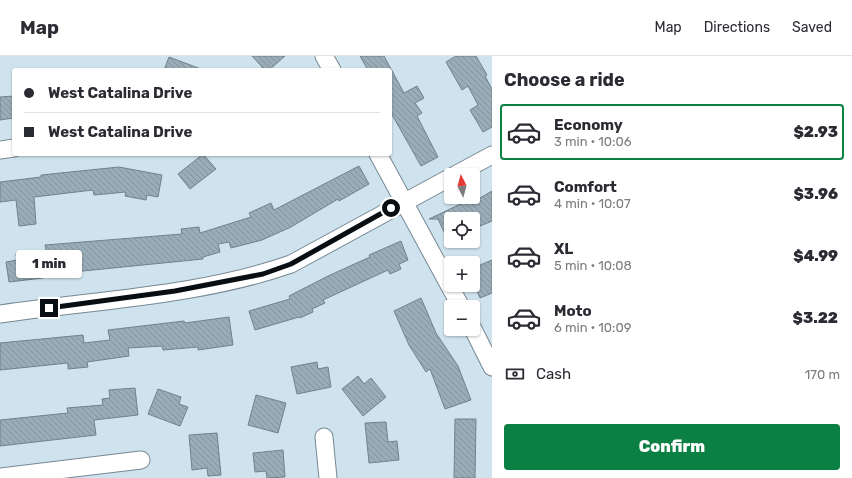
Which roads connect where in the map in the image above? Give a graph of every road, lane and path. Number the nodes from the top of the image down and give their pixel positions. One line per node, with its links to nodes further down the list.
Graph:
1 (324, 56): 2 (street)
2 (331, 68)
3 (12, 148): 4 (street)
4 (0, 150)
5 (492, 155): 7 (street)
6 (379, 156): 9 (street)
7 (467, 168)
8 (444, 181): 9 (street)
9 (404, 201): 10 (street); 11 (street)
10 (457, 300)
11 (0, 314)
12 (482, 334): 13 (street)
13 (492, 366)
14 (324, 437): 17 (street)
15 (141, 460): 16 (street)
16 (0, 477)
17 (328, 478)

